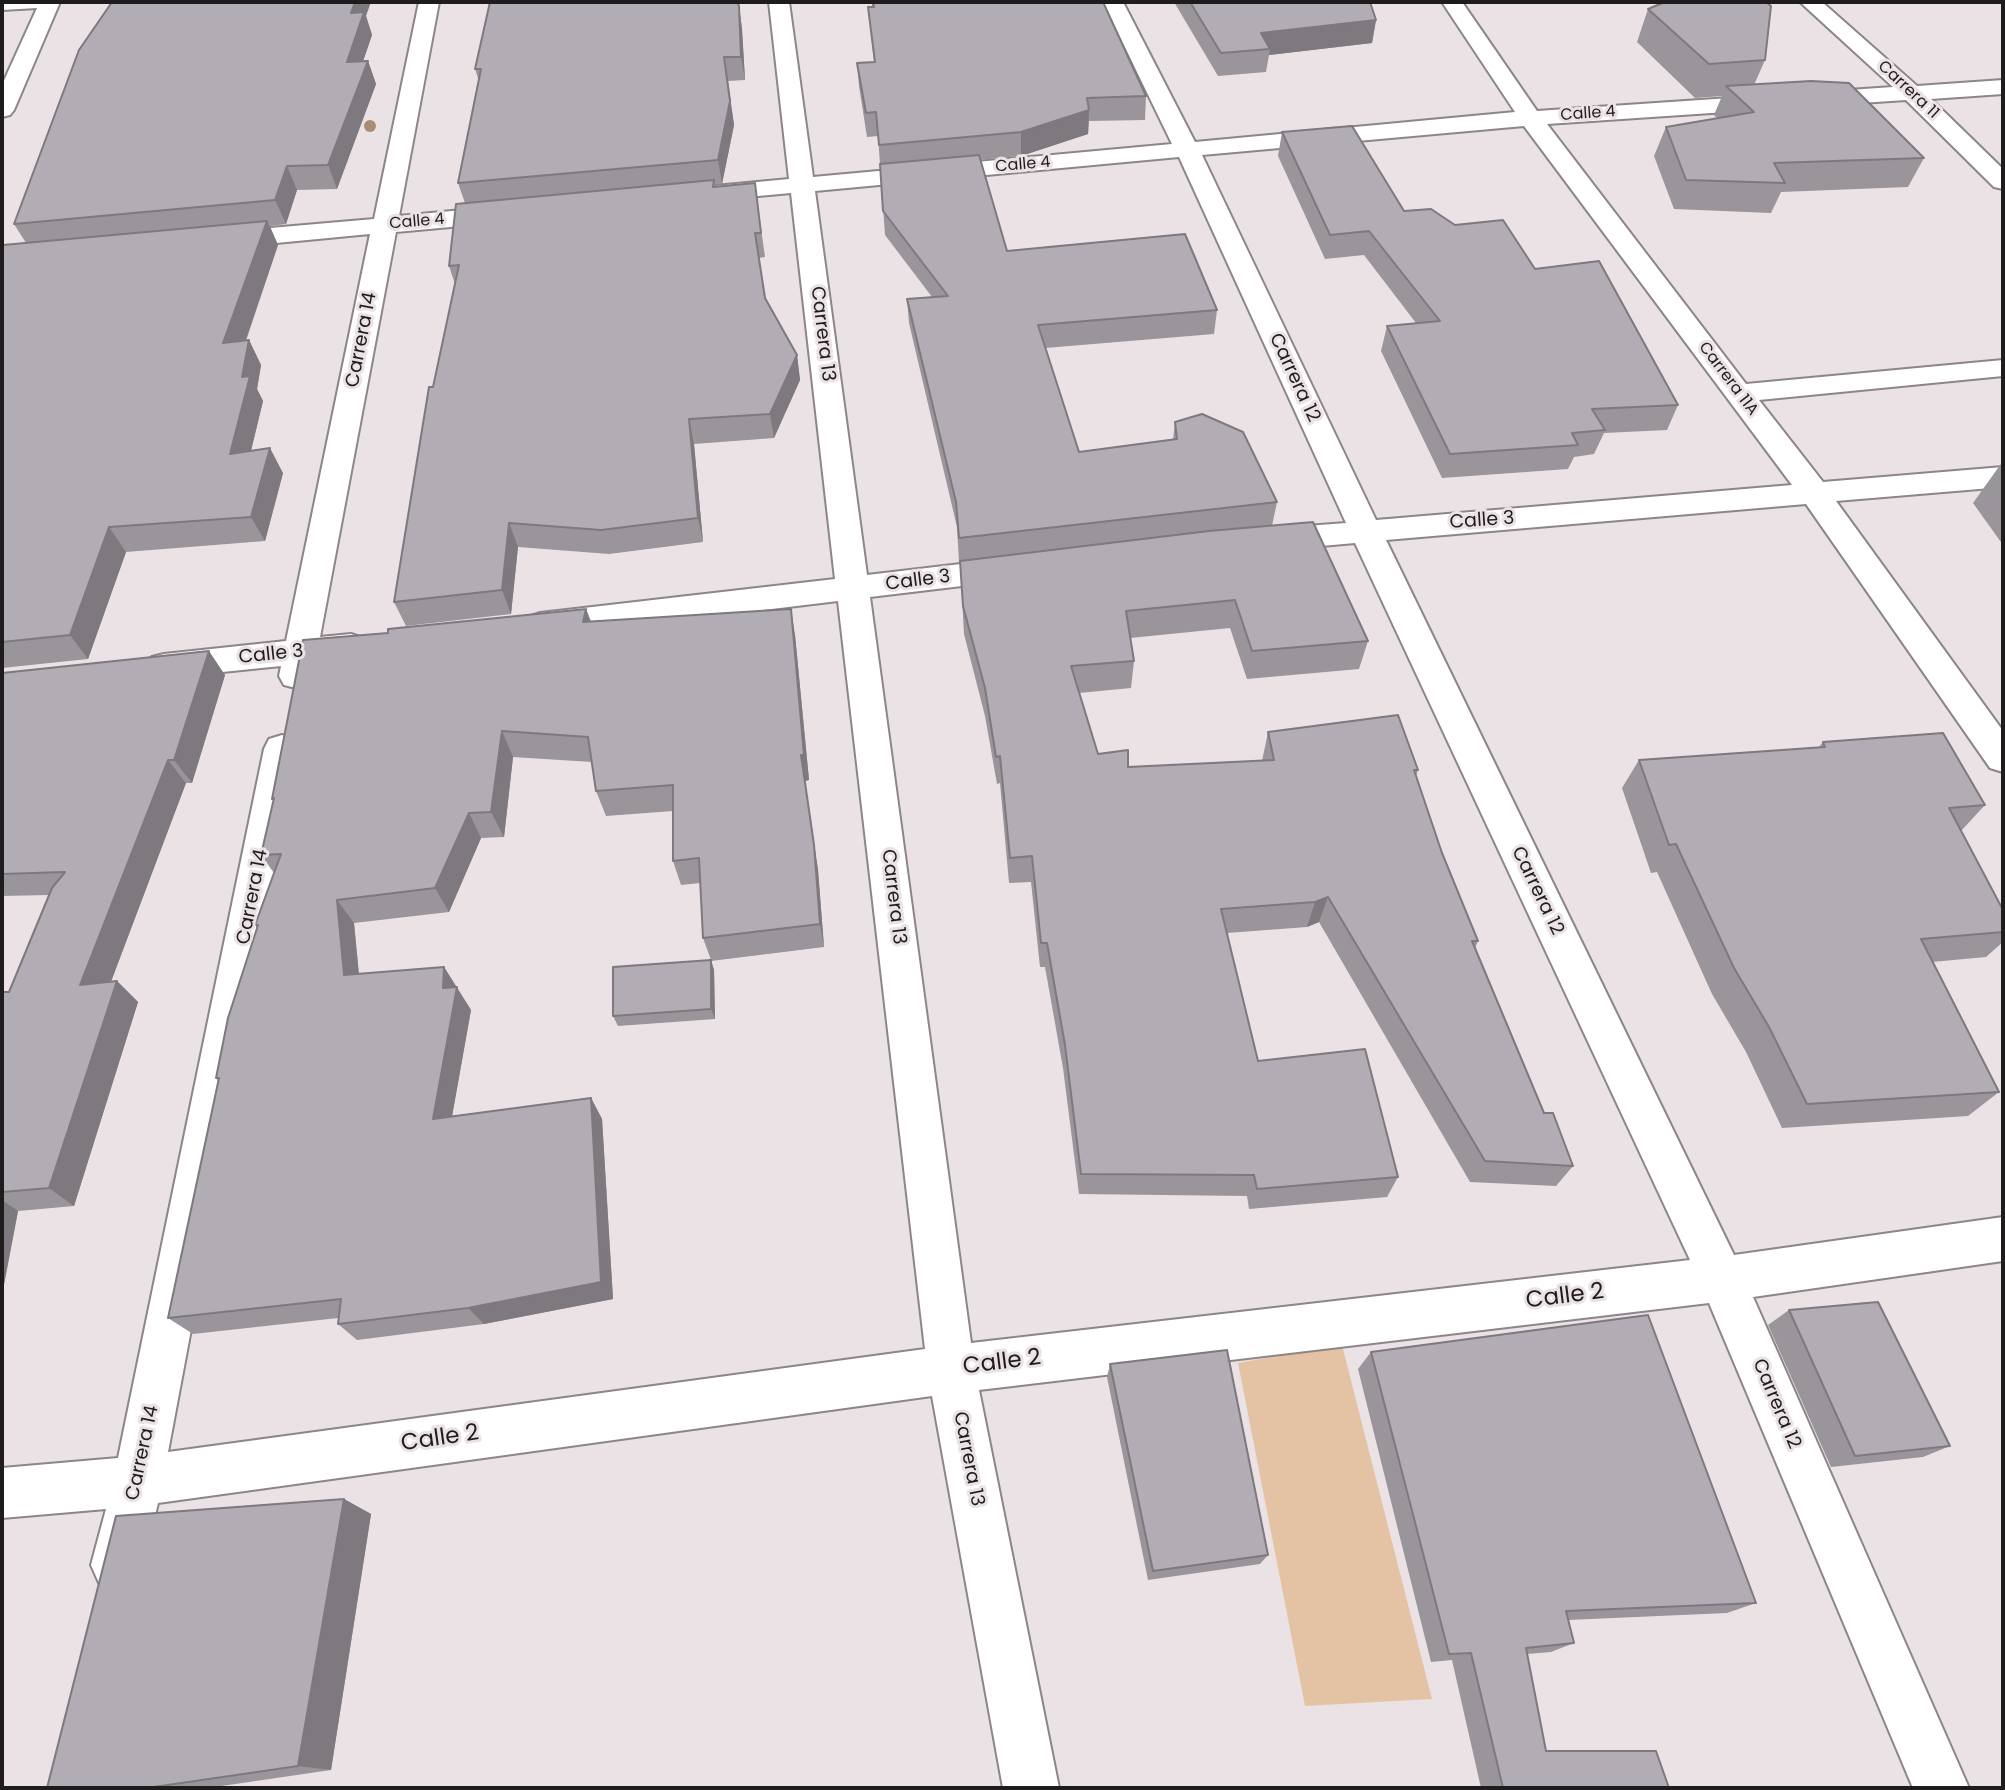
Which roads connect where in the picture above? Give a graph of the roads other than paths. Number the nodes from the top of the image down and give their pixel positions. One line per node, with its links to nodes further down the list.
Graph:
1 (36, 2): 8 (street)
2 (50, 2): 11 (street)
3 (429, 2): 18 (street, Carrera 14)
4 (779, 2): 15 (street, Carrera 13)
5 (1113, 2): 13 (street, Carrera 12)
6 (1452, 2): 12 (street, Carrera 11A)
7 (1810, 2): 10 (street, Carrera 11)
8 (2, 5)
9 (2003, 87): 10 (street, Calle 4)
10 (1911, 92): 12 (street, Calle 4); 14 (street, Carrera 11)
11 (2, 110)
12 (1531, 118): 13 (street, Calle 4); 21 (street, Carrera 11A)
13 (1187, 149): 15 (street, Calle 4); 24 (street, Carrera 12)
14 (2003, 181)
15 (802, 185): 16 (street, Calle 4); 27 (street, Carrera 13)
16 (677, 197)
17 (524, 212): 18 (street, Calle 4)
18 (385, 225): 19 (street, Calle 4); 30 (street, Carrera 14)
19 (207, 242)
20 (2003, 368): 21 (street)
21 (1739, 393): 23 (street, Carrera 11A)
22 (2003, 477): 23 (street, Calle 3)
23 (1816, 495): 24 (street, Calle 3); 32 (street, Carrera 11A)
24 (1364, 530): 25 (street, Calle 3); 34 (street, Carrera 12)
25 (1230, 543)
26 (1042, 566): 27 (street, Calle 3)
27 (855, 589): 28 (street, Calle 3); 35 (street, Carrera 13)
28 (508, 628)
29 (384, 643): 30 (street, Calle 3)
30 (301, 652): 31 (street, Calle 3); 36 (street, Carrera 14)
31 (138, 669)
32 (2003, 758)
33 (2003, 1239): 34 (street, Calle 2)
34 (1722, 1279): 35 (street, Calle 2); 40 (street, Carrera 12)
35 (951, 1369): 36 (street, Calle 2); 39 (street, Carrera 13)
36 (138, 1481): 37 (street, Calle 2); 38 (street, Carrera 14)
37 (2, 1493)
38 (108, 1601)
39 (1031, 1788)
40 (1941, 1788)

